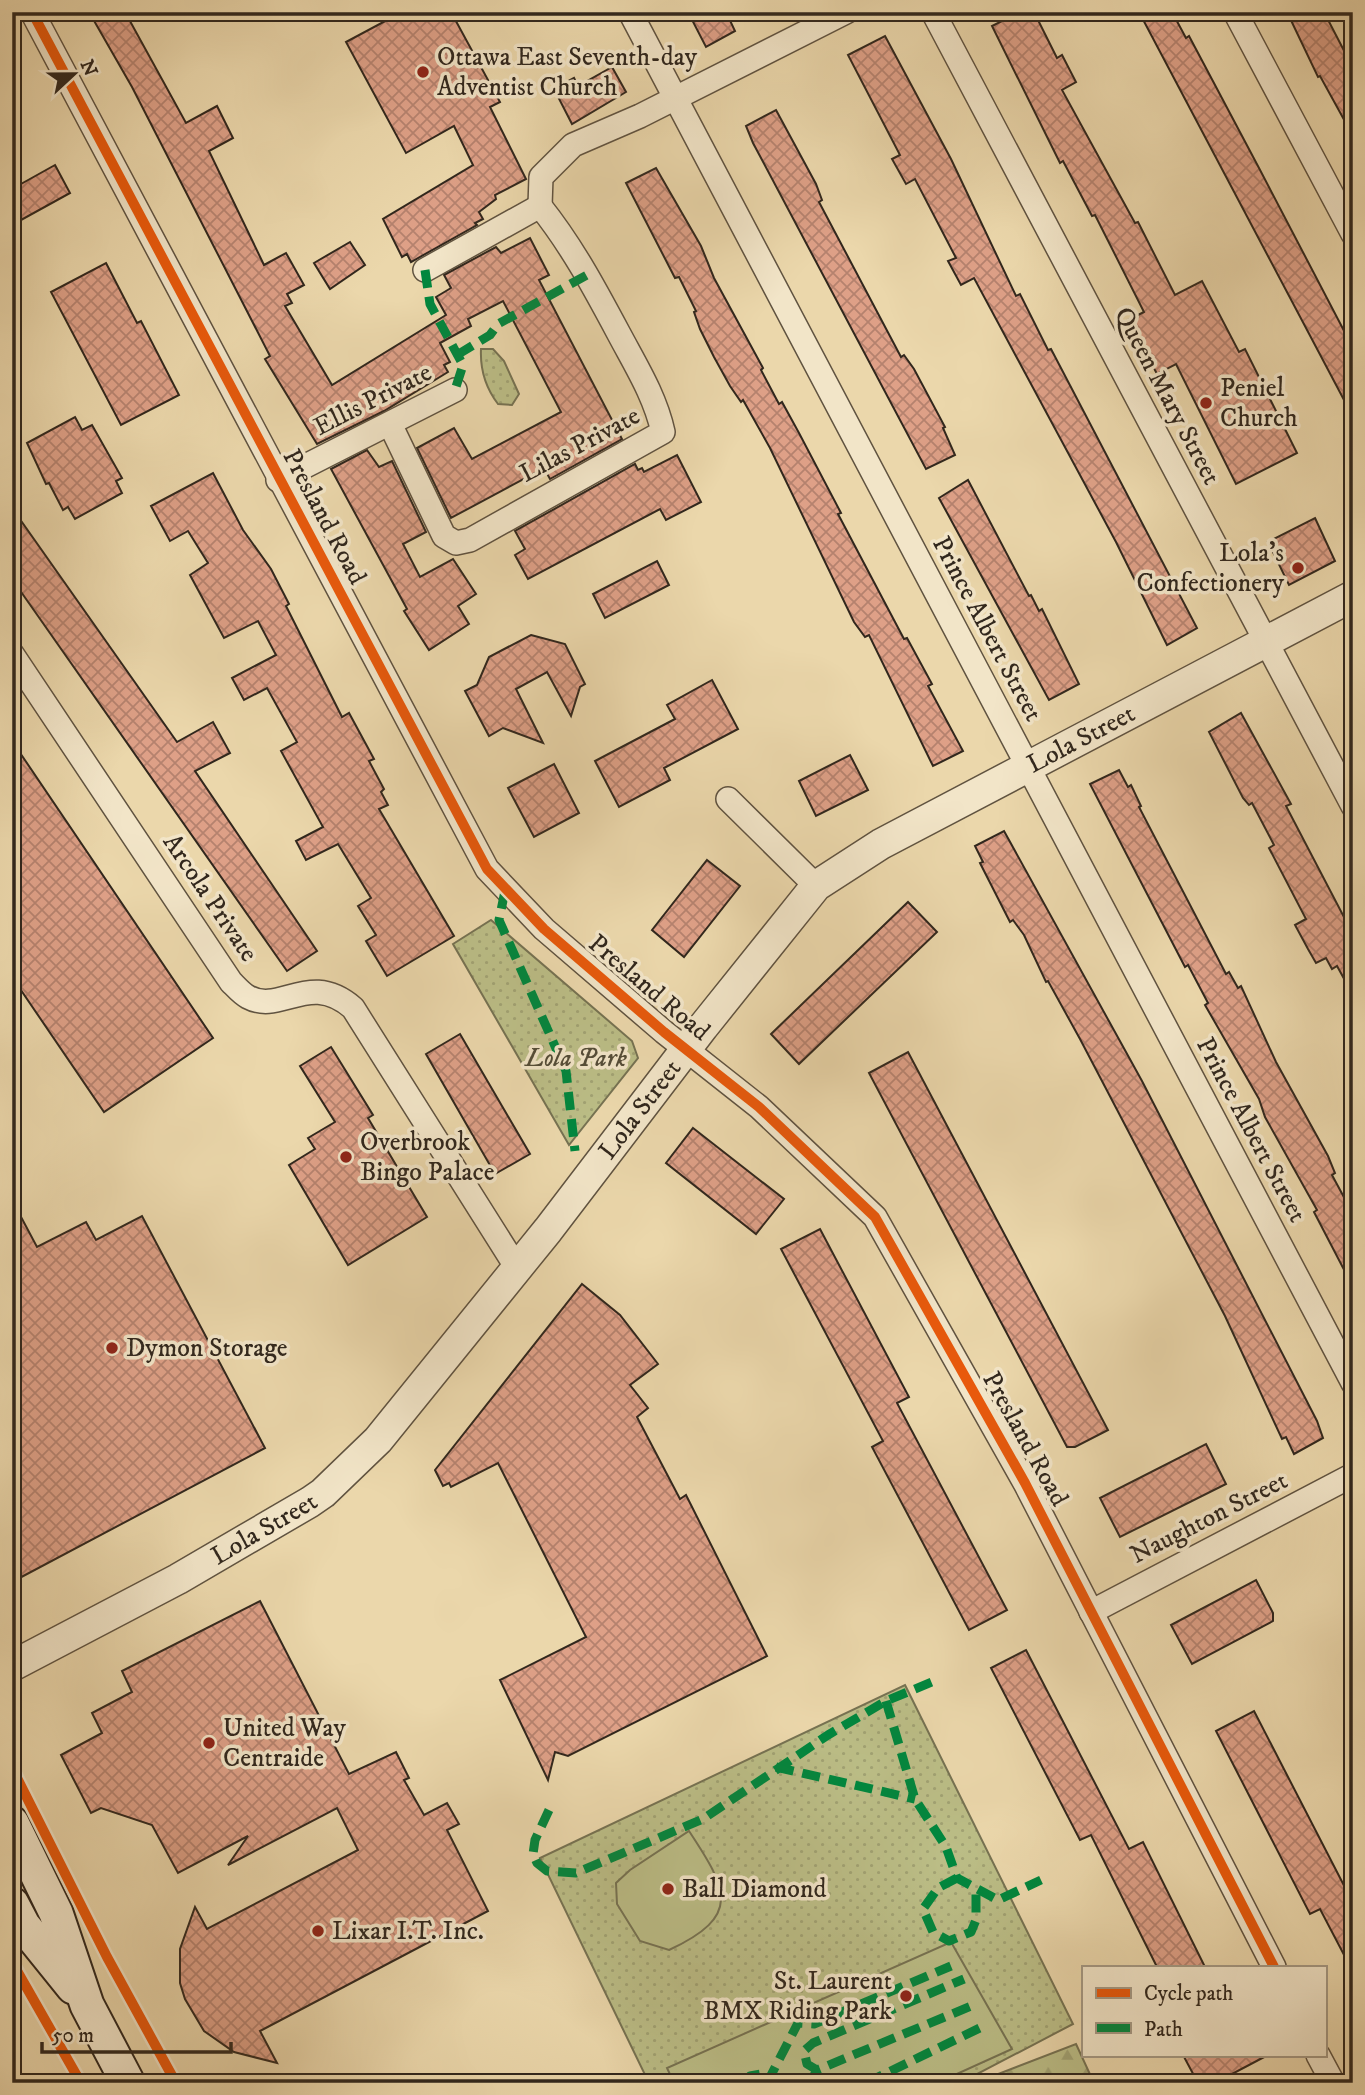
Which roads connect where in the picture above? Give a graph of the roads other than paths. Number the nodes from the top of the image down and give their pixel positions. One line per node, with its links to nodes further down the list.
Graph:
1 (32, 12): 12 (street, Presland Road)
2 (630, 12): 6 (street, Prince Albert Street)
3 (846, 12): 6 (street)
4 (933, 12): 14 (street, Queen Mary Street)
5 (1235, 12): 8 (street)
6 (675, 97): 7 (street); 16 (street, Prince Albert Street)
7 (540, 206): 9 (street); 11 (street, Lilas Private)
8 (1353, 234)
9 (425, 270)
10 (455, 390): 11 (street, Ellis Private)
11 (390, 424): 12 (street, Ellis Private)
12 (278, 480): 20 (street, Presland Road)
13 (1353, 596): 14 (street, Lola Street)
14 (1267, 642): 16 (street, Lola Street); 18 (street, Queen Mary Street)
15 (12, 654): 21 (street, Arcola Private)
16 (1028, 767): 19 (street, Lola Street); 22 (street, Prince Albert Street)
17 (728, 799): 19 (street)
18 (1353, 806)
19 (817, 886): 20 (street, Lola Street)
20 (686, 1050): 21 (street, Lola Street); 24 (street, Presland Road)
21 (517, 1268): 25 (street, Lola Street)
22 (1353, 1383)
23 (1353, 1475): 24 (street, Naughton Street)
24 (1091, 1612): 28 (street, Presland Road)
25 (12, 1666)
26 (12, 1823): 29 (main road)
27 (12, 1904): 29 (main road)
28 (1273, 1966)
29 (87, 2005): 31 (main road)
30 (1318, 2056): 32 (street)
31 (128, 2083)
32 (1332, 2083)

